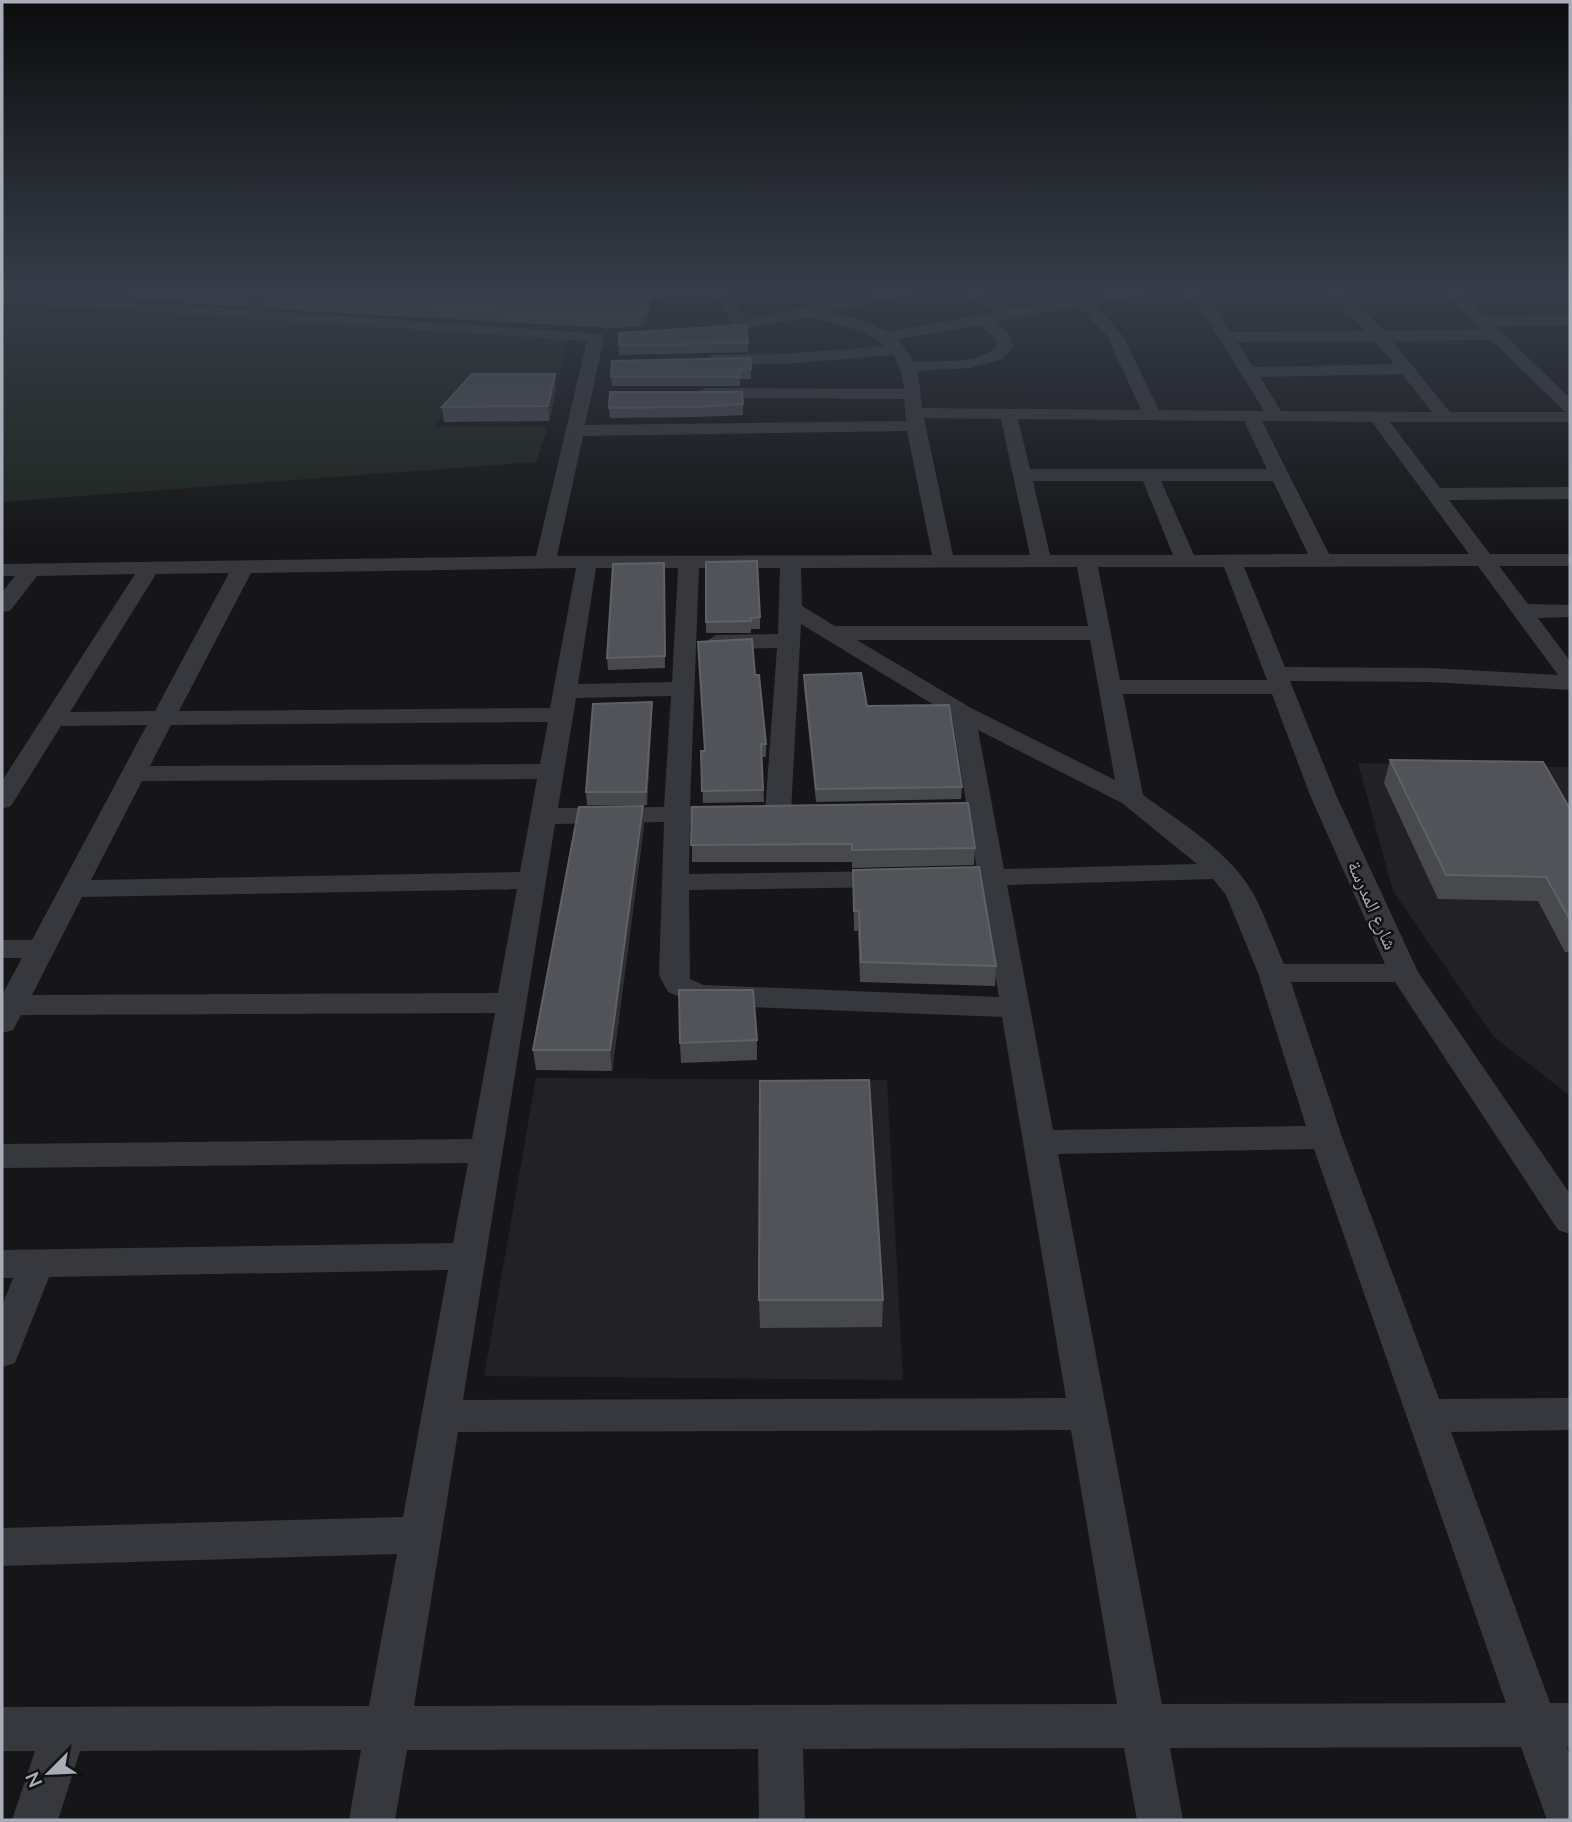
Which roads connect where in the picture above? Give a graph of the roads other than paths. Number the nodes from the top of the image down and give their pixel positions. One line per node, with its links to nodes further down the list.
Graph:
1 (594, 373): 19 (street)
2 (909, 373): 9 (street)
3 (1132, 373): 11 (street)
4 (1249, 373): 14 (street)
5 (1409, 373): 16 (street)
6 (1542, 373): 7 (street)
7 (1562, 389): 10 (street)
8 (684, 393): 9 (street)
9 (912, 394): 18 (street)
10 (1570, 407)
11 (1151, 412): 12 (street); 13 (street)
12 (1009, 413): 18 (street); 20 (street)
13 (1250, 415): 14 (street); 21 (street)
14 (1275, 415): 15 (street)
15 (1377, 417): 16 (street); 24 (street)
16 (1445, 417): 17 (street)
17 (1570, 417)
18 (915, 419): 19 (street); 33 (street)
19 (575, 431): 34 (street)
20 (1024, 475): 22 (street); 27 (street)
21 (1280, 475): 22 (street); 26 (street)
22 (1150, 476): 29 (street)
23 (1570, 493): 24 (street)
24 (1434, 494): 30 (street)
25 (1231, 559): 26 (street); 29 (street); 49 (street, شارع المدرسة)
26 (1321, 559): 30 (street)
27 (1041, 560): 28 (street); 33 (street)
28 (1086, 560): 29 (street); 46 (street)
29 (1186, 560)
30 (1482, 560): 31 (street); 42 (street)
31 (1570, 560)
32 (790, 561): 33 (street); 36 (street); 44 (street)
33 (944, 561)
34 (545, 562): 35 (street); 37 (street)
35 (587, 562): 36 (street); 53 (street)
36 (689, 562): 47 (street)
37 (243, 567): 38 (street); 56 (street)
38 (149, 568): 40 (street); 55 (street)
39 (2, 570): 40 (street)
40 (31, 570): 41 (street)
41 (2, 606)
42 (1522, 611): 43 (street); 48 (street)
43 (1570, 611)
44 (790, 625): 45 (street); 47 (street); 61 (street)
45 (830, 633): 46 (street); 54 (street)
46 (1100, 633): 51 (street)
47 (685, 643): 52 (street)
48 (1570, 676)
49 (1279, 681): 50 (street); 51 (street); 75 (street, شارع المدرسة)
50 (1570, 683)
51 (1110, 687): 59 (street)
52 (683, 689): 53 (street); 63 (street)
53 (563, 703): 56 (street); 57 (street)
54 (963, 713): 59 (street); 67 (street)
55 (54, 719): 56 (street); 60 (street)
56 (163, 719): 58 (street)
57 (551, 771): 58 (street); 64 (street)
58 (133, 774): 71 (street)
59 (1131, 799): 65 (street)
60 (2, 801)
61 (805, 812)
62 (715, 813): 63 (street)
63 (677, 814): 64 (street); 70 (street)
64 (543, 816): 69 (street)
65 (1221, 871): 67 (street); 74 (street)
66 (952, 878): 67 (street)
67 (994, 878): 77 (street)
68 (911, 879): 70 (street)
69 (532, 880): 71 (street); 76 (street)
70 (676, 882): 77 (street)
71 (73, 889): 72 (street)
72 (41, 949): 73 (street); 78 (street)
73 (2, 950)
74 (1273, 973): 75 (street); 79 (street)
75 (1404, 973): 83 (street, شارع المدرسة)
76 (511, 1003): 78 (street); 81 (street)
77 (1015, 1008): 80 (street)
78 (7, 1014)
79 (1326, 1137): 80 (street); 90 (street)
80 (1039, 1142): 87 (street)
81 (486, 1151): 82 (street); 84 (street)
82 (2, 1156)
83 (1570, 1221)
84 (467, 1256): 85 (street); 89 (street)
85 (19, 1264): 86 (street)
86 (2, 1352)
87 (1087, 1414): 89 (street); 94 (street)
88 (1570, 1414): 90 (street)
89 (440, 1416): 91 (street)
90 (1427, 1416): 93 (street)
91 (421, 1535): 92 (street); 96 (street)
92 (2, 1547)
93 (1553, 1725): 94 (street); 103 (street)
94 (1143, 1726): 95 (street); 102 (street)
95 (780, 1727): 96 (street); 101 (street)
96 (388, 1728): 98 (street); 100 (street)
97 (2, 1729): 98 (street)
98 (65, 1729): 99 (street)
99 (35, 1820)
100 (372, 1820)
101 (782, 1820)
102 (1160, 1820)
103 (1570, 1820)

